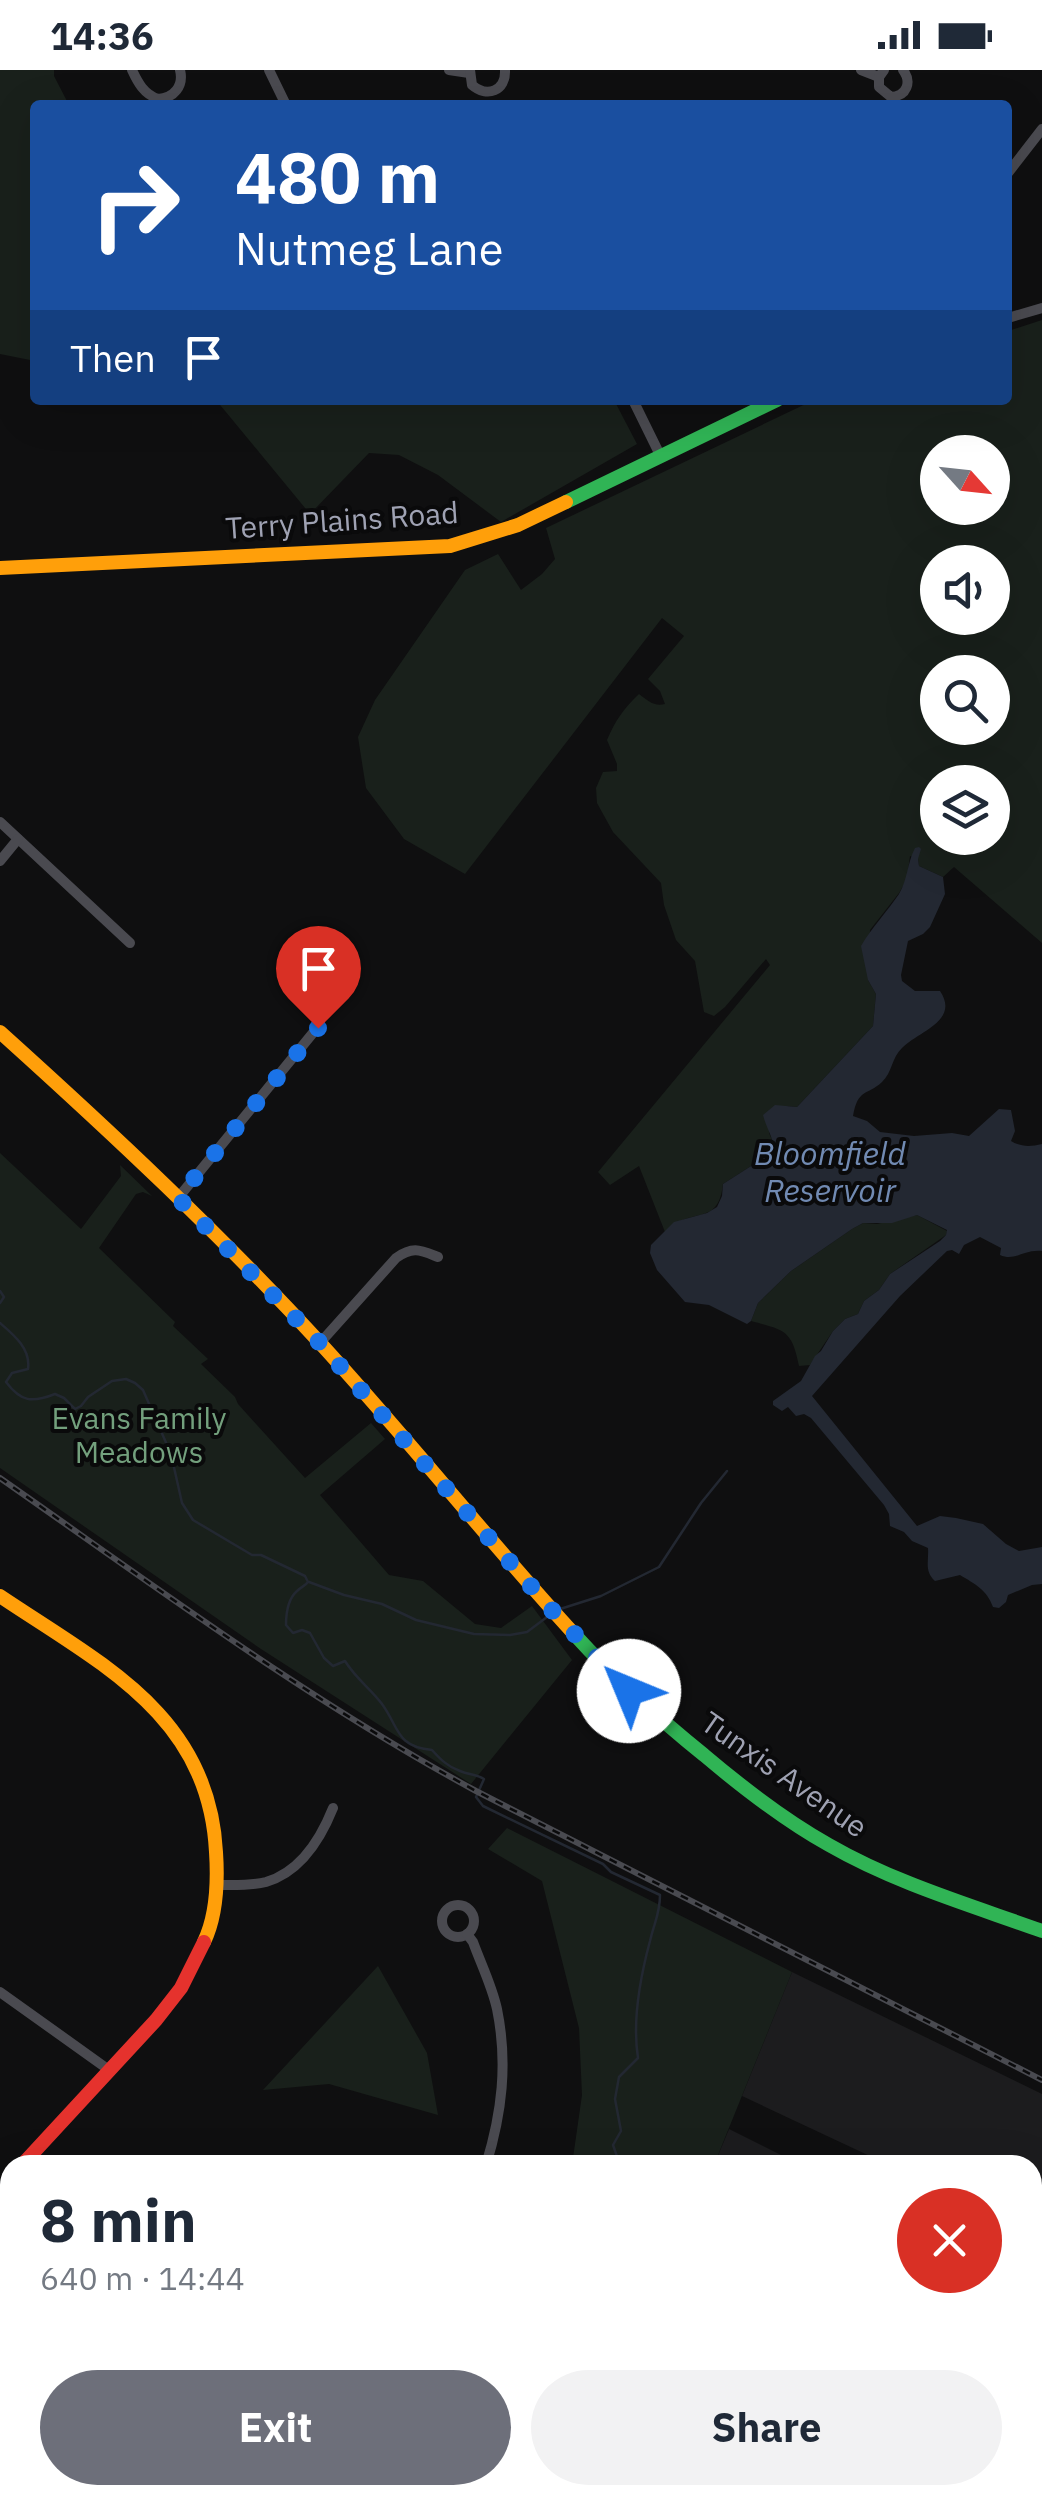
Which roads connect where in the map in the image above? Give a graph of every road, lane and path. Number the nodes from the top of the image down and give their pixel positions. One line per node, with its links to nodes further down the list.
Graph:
1 (132, 70): 2 (street)
2 (180, 70)
3 (270, 70): 10 (street)
4 (449, 70): 8 (street)
5 (505, 70): 8 (street)
6 (861, 70): 9 (street)
7 (903, 70): 9 (street)
8 (470, 72)
9 (881, 74)
10 (284, 100)
11 (1042, 129): 12 (street)
12 (1012, 168)
13 (1042, 308): 14 (street)
14 (1012, 317)
15 (634, 405): 17 (street)
16 (767, 405): 17 (street, Terry Plains Road)
17 (660, 458): 18 (street, Terry Plains Road)
18 (0, 568)
19 (0, 822): 20 (street)
20 (18, 840): 21 (street); 22 (street)
21 (0, 861)
22 (130, 943)
23 (318, 1028): 25 (street)
24 (0, 1032): 25 (street, Tunxis Avenue)
25 (178, 1198): 27 (street, Tunxis Avenue)
26 (438, 1257): 27 (street)
27 (320, 1343): 31 (street, Tunxis Avenue)
28 (0, 1596): 30 (street)
29 (333, 1808): 30 (street)
30 (218, 1885): 34 (street)
31 (1042, 1931)
32 (467, 1934): 36 (street)
33 (0, 1992): 34 (street)
34 (109, 2070): 35 (street)
35 (31, 2155)
36 (489, 2155)

